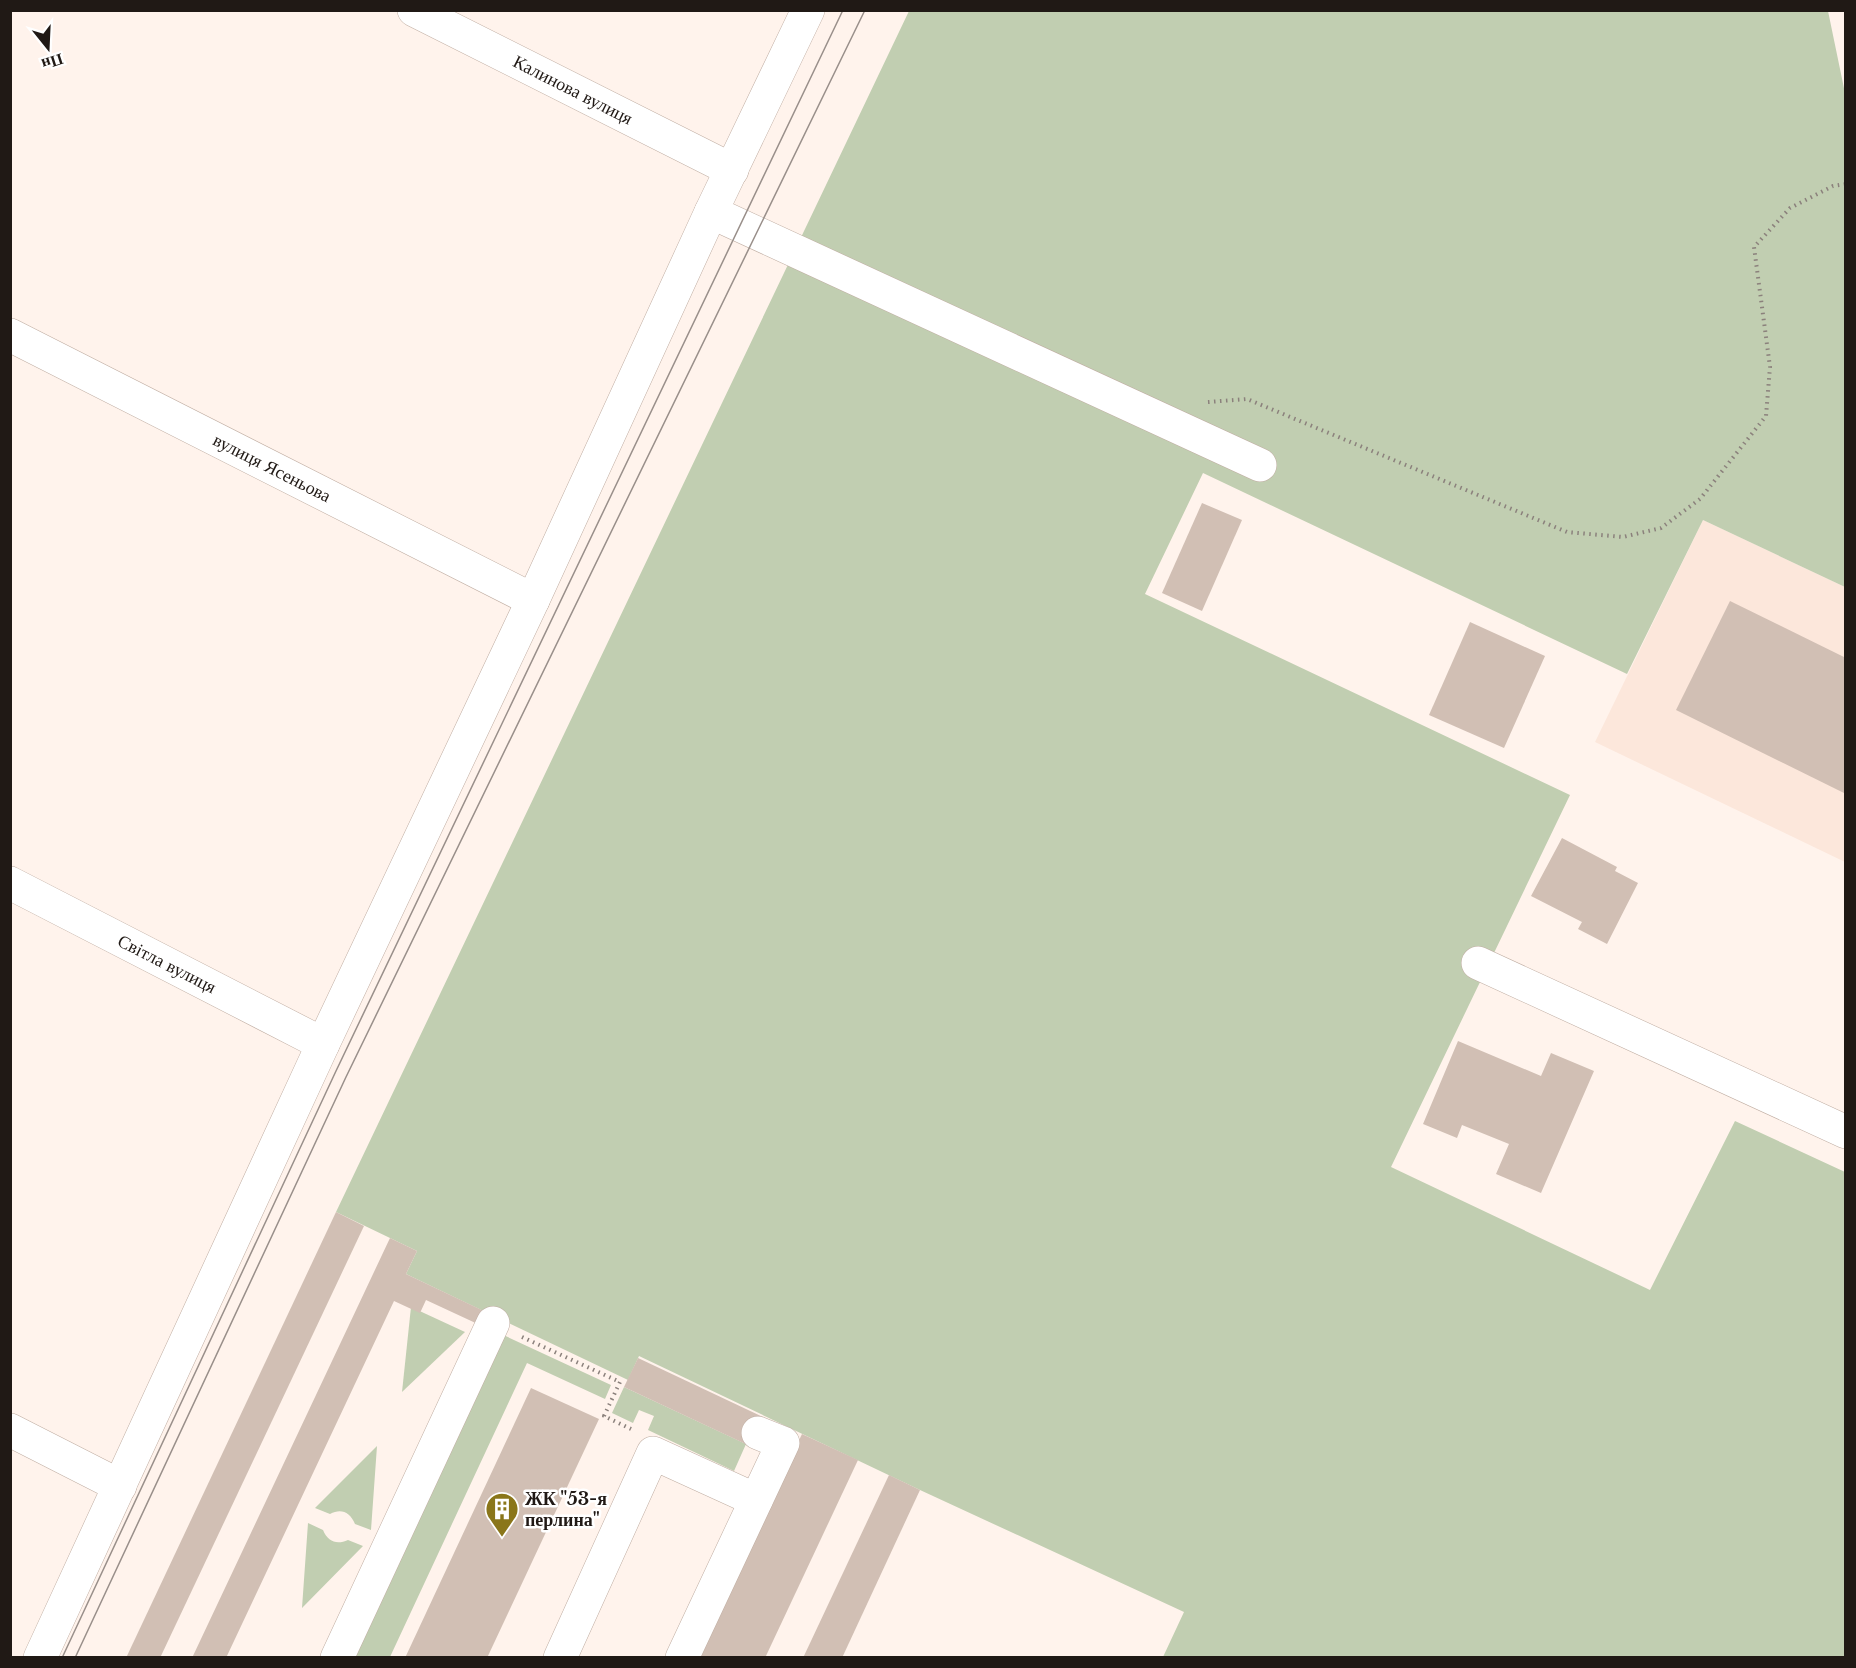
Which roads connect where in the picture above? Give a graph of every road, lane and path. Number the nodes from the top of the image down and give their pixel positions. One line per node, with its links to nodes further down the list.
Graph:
1 (414, 10): 3 (street, Калинова вулиця)
2 (808, 10): 3 (street)
3 (732, 170): 5 (street)
4 (1845, 184): 7 (path)
5 (711, 212): 7 (street); 9 (street)
6 (10, 335): 9 (street, вулиця Ясеньова)
7 (1172, 425): 8 (street)
8 (1260, 465)
9 (533, 600): 12 (street)
10 (10, 883): 12 (street, Світла вулиця)
11 (1478, 963): 13 (street)
12 (323, 1044): 18 (street)
13 (1845, 1132)
14 (493, 1323): 17 (path); 21 (street)
15 (10, 1430): 18 (street)
16 (771, 1438): 19 (street)
17 (653, 1453): 19 (street); 22 (street)
18 (120, 1486): 20 (street)
19 (756, 1500): 23 (street)
20 (40, 1658)
21 (337, 1658)
22 (560, 1658)
23 (682, 1658)

